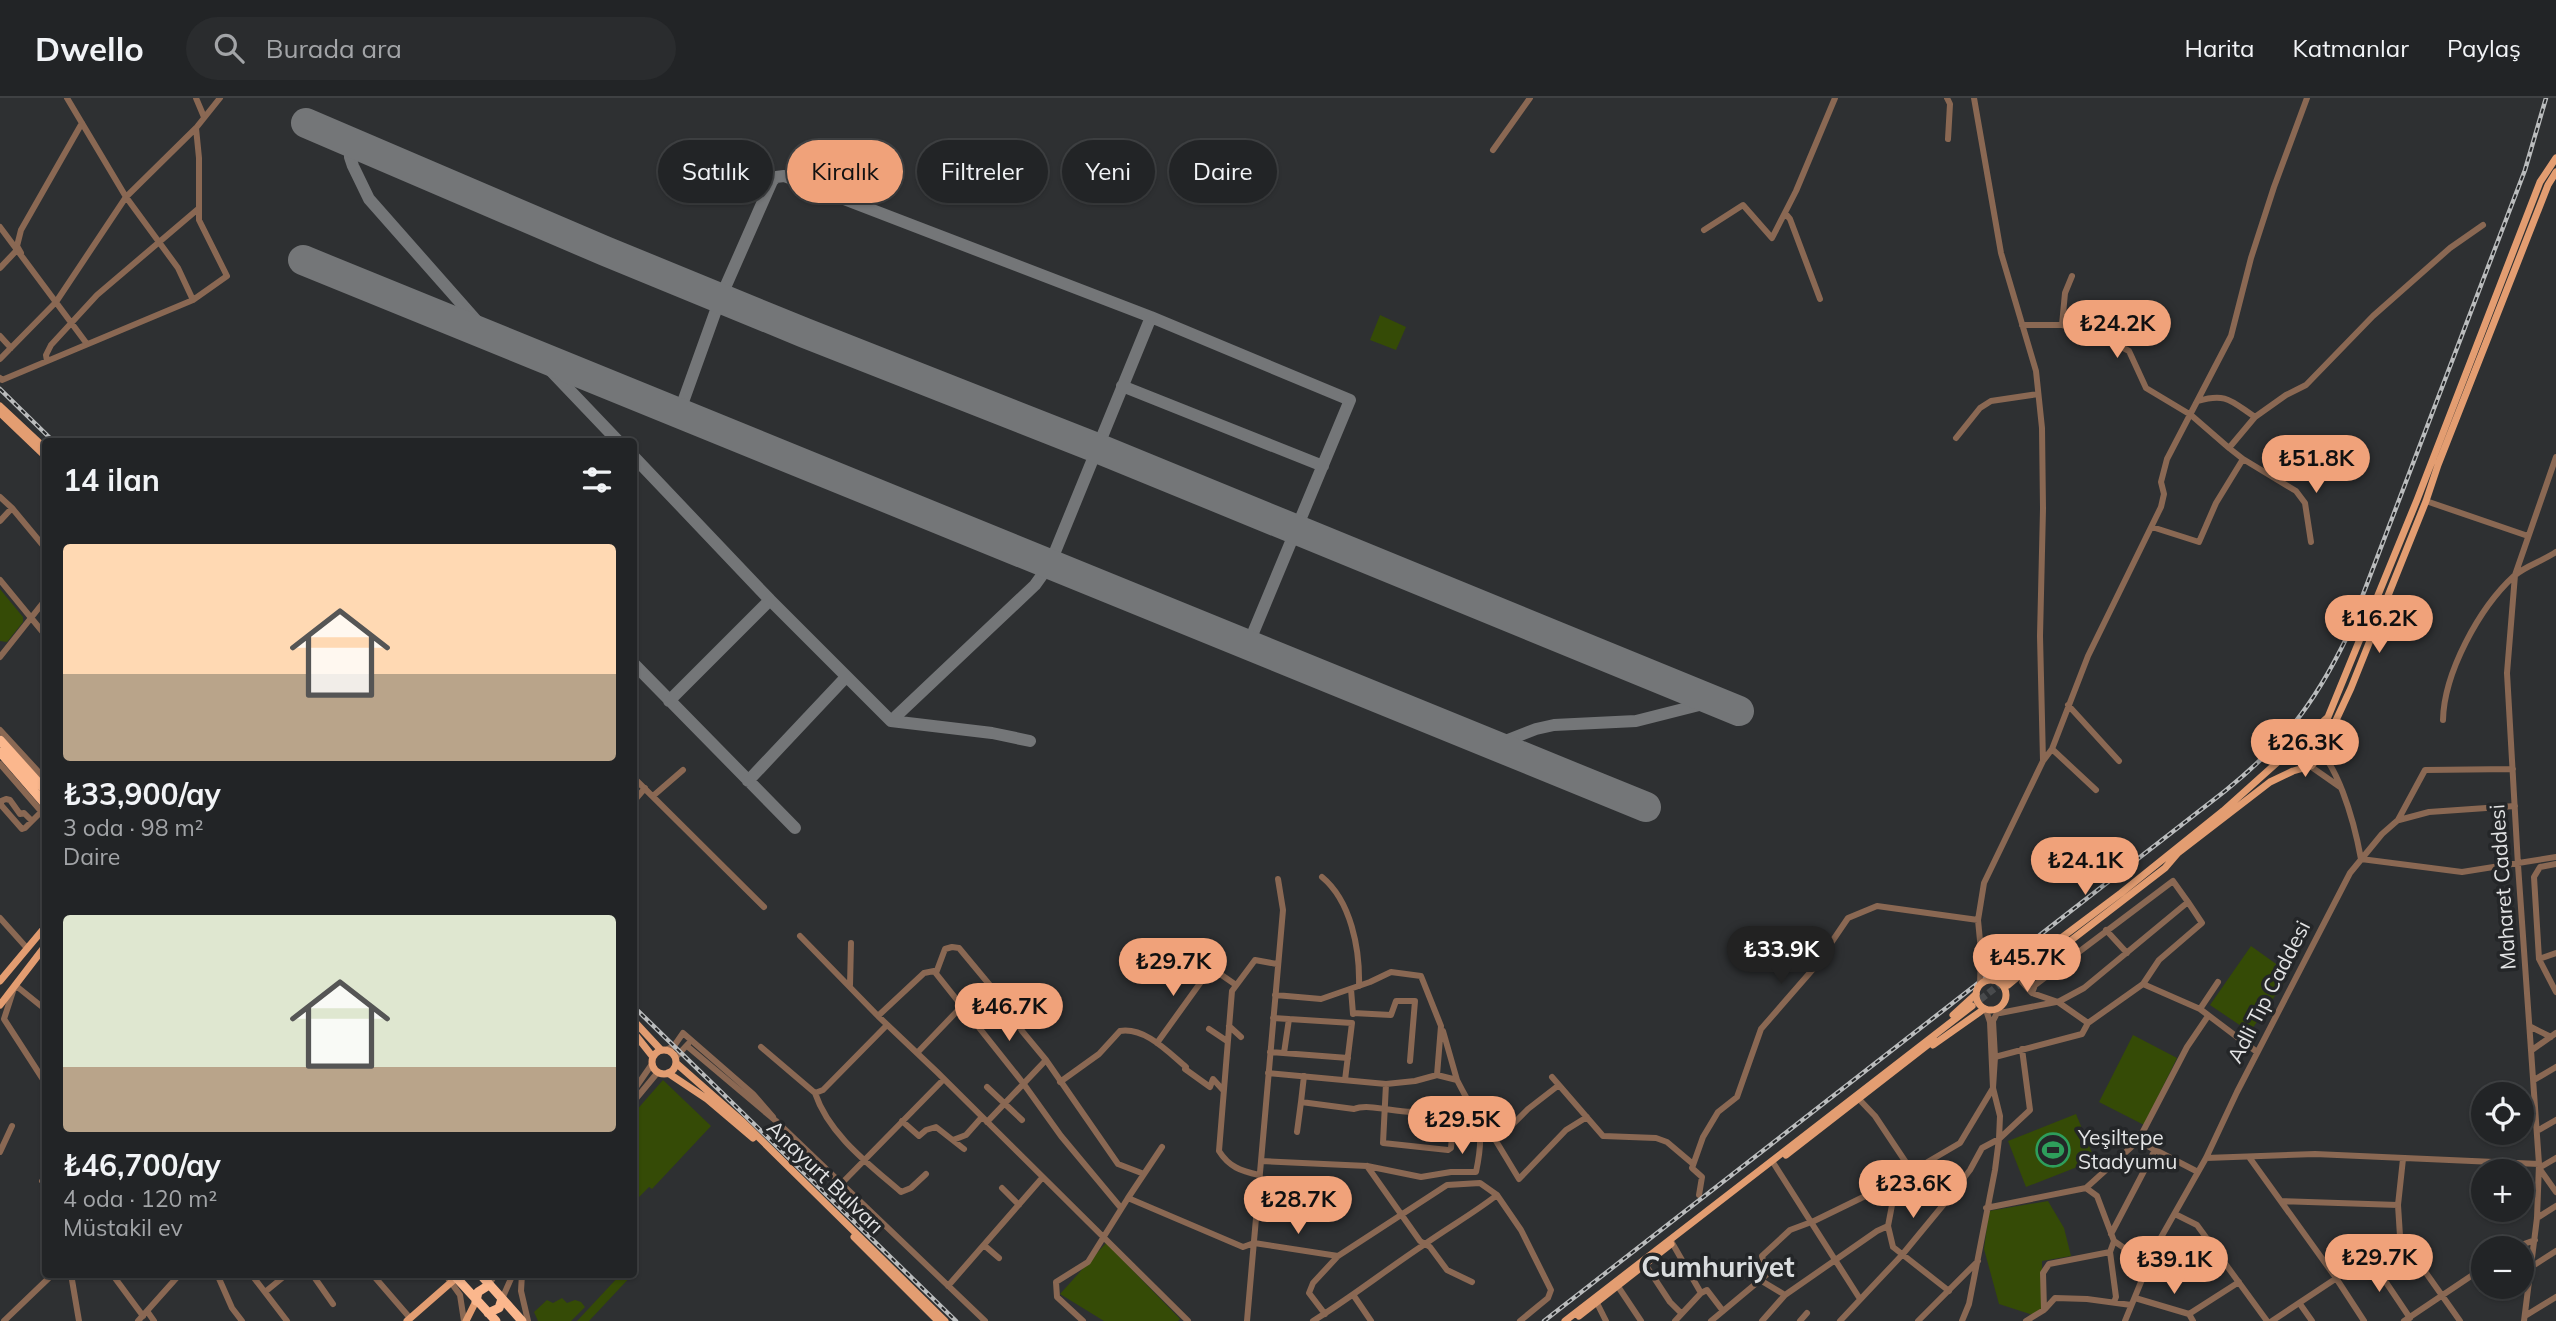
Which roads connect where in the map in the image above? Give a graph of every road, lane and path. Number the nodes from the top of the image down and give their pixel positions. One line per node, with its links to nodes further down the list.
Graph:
1 (67, 98): 10 (street)
2 (196, 98): 9 (street)
3 (220, 98): 9 (street)
4 (1530, 98): 13 (street)
5 (1835, 98): 18 (street)
6 (1947, 98): 12 (street)
7 (1973, 98): 30 (street)
8 (2307, 98): 39 (street)
9 (204, 117): 11 (street)
10 (82, 123): 16 (street); 23 (street)
11 (195, 128): 16 (street); 17 (street)
12 (1948, 139)
13 (1493, 150)
14 (2556, 158): 68 (main road)
15 (2556, 172): 51 (main road)
16 (126, 197): 22 (street); 28 (street)
17 (198, 209): 22 (street); 27 (street)
18 (1784, 213): 21 (street); 26 (street)
19 (2483, 225): 43 (street)
20 (0, 227): 23 (street)
21 (1704, 230)
22 (160, 243): 27 (street); 29 (street)
23 (18, 252): 24 (street); 28 (street)
24 (0, 268)
25 (2072, 276): 31 (street)
26 (1820, 299)
27 (193, 300): 33 (street)
28 (56, 302): 29 (street); 34 (street)
29 (72, 323): 33 (street); 36 (street)
30 (2022, 325): 31 (street); 38 (street)
31 (2062, 325): 42 (street)
32 (0, 336): 34 (street)
33 (88, 344): 36 (street)
34 (11, 348): 35 (street)
35 (0, 359)
36 (47, 361): 37 (street)
37 (0, 378)
38 (2038, 394): 44 (street); 74 (street)
39 (2198, 401): 42 (street); 43 (street)
40 (0, 406): 45 (main road)
41 (0, 413): 47 (main road)
42 (2191, 415): 46 (street); 54 (street)
43 (2255, 417): 46 (street)
44 (1956, 438)
45 (42, 445)
46 (2229, 448): 49 (street)
47 (42, 453)
48 (2556, 457): 55 (street, Maharet Caddesi)
49 (2244, 459): 54 (street); 56 (street)
50 (0, 497): 52 (street)
51 (2426, 501): 55 (street); 73 (main road)
52 (12, 508): 53 (street); 57 (street)
53 (0, 521)
54 (2152, 527): 65 (street)
55 (2528, 536): 59 (street, Maharet Caddesi)
56 (2311, 542)
57 (42, 544)
58 (2556, 552): 59 (street)
59 (2515, 575): 66 (street); 78 (street, Maharet Caddesi)
60 (0, 580): 62 (street)
61 (42, 604): 62 (street)
62 (31, 617): 63 (street); 64 (street)
63 (42, 631)
64 (2, 651)
65 (2068, 705): 70 (street); 75 (street)
66 (2443, 720)
67 (0, 730): 80 (street)
68 (2305, 739): 71 (main road); 73 (street)
69 (0, 740): 82 (highway)
70 (2052, 748): 74 (street); 85 (street)
71 (2295, 748): 77 (street); 94 (main road)
72 (0, 752): 89 (highway)
73 (2323, 753): 77 (main road); 84 (street)
74 (2043, 761): 104 (street)
75 (2119, 761)
76 (0, 764): 90 (street)
77 (2311, 766): 84 (street); 94 (main road)
78 (2513, 769): 88 (street, Maharet Caddesi); 93 (street, Adli Tıp Caddesi)
79 (683, 770): 86 (street)
80 (42, 774)
81 (637, 781): 83 (street)
82 (42, 787)
83 (645, 788): 86 (street); 87 (street)
84 (2341, 789): 96 (street)
85 (2096, 790)
86 (653, 796): 102 (street)
87 (637, 797)
88 (2515, 806): 93 (street); 98 (street, Maharet Caddesi)
89 (42, 808)
90 (42, 809)
91 (42, 812): 92 (street)
92 (32, 820): 92 (street)
93 (2398, 820): 96 (street, Adli Tıp Caddesi)
94 (2176, 851): 120 (main road); 121 (main road); 123 (main road)
95 (2556, 857): 98 (street)
96 (2361, 859): 98 (street); 170 (street, Adli Tıp Caddesi)
97 (2556, 863): 115 (street)
98 (2518, 865): 155 (street, Maharet Caddesi)
99 (1322, 877): 129 (street)
100 (1278, 879): 116 (street)
101 (2188, 902): 106 (street); 113 (street); 124 (street)
102 (764, 907)
103 (0, 918): 109 (street)
104 (1978, 920): 112 (street); 229 (street)
105 (42, 930): 109 (main road)
106 (2106, 930): 113 (street); 132 (street)
107 (800, 936): 126 (street)
108 (851, 943): 126 (street)
109 (26, 947): 119 (main road)
110 (1184, 949): 117 (street)
111 (42, 950): 125 (main road)
112 (1981, 951): 120 (street, bridge); 128 (street, bridge)
113 (2127, 953): 136 (street)
114 (2556, 953): 115 (street)
115 (2539, 959): 131 (street)
116 (1278, 964): 127 (street); 135 (street)
117 (1211, 968): 127 (street); 162 (street)
118 (936, 973): 138 (street); 145 (street); 176 (street)
119 (0, 981)
120 (1994, 981): 128 (main road, bridge); 134 (main road, bridge)
121 (2019, 982): 132 (street); 134 (main road)
122 (2218, 982): 142 (street)
123 (2006, 983)
124 (2143, 984): 142 (street); 150 (street)
125 (15, 985): 137 (main road); 139 (street); 180 (street)
126 (850, 985): 145 (street)
127 (1236, 985): 153 (street)
128 (1980, 985): 133 (main road, bridge)
129 (1359, 986): 130 (street); 154 (street)
130 (1351, 989): 135 (street); 144 (street)
131 (2556, 992)
132 (2032, 993): 136 (street)
133 (1976, 994): 141 (main road, bridge); 201 (main road)
134 (2006, 994): 143 (main road, bridge)
135 (1275, 995): 147 (street)
136 (2058, 1002): 143 (street); 150 (street)
137 (0, 1005)
138 (962, 1006): 171 (street); 192 (street)
139 (42, 1007)
140 (1973, 1007): 201 (main road)
141 (1985, 1009): 143 (main road, bridge); 165 (street); 201 (main road)
142 (2200, 1009): 146 (street)
143 (2000, 1010): 165 (street)
144 (1353, 1013): 149 (street); 178 (street)
145 (878, 1016): 152 (street)
146 (2208, 1016): 170 (street); 217 (street)
147 (1273, 1018): 148 (street); 169 (street)
148 (1289, 1018): 149 (street); 172 (street)
149 (1352, 1023): 174 (street)
150 (2088, 1023): 166 (street)
151 (637, 1024): 167 (main road)
152 (887, 1025): 171 (street); 200 (street)
153 (1229, 1026): 159 (street); 161 (street)
154 (1441, 1026): 184 (street); 189 (street)
155 (2530, 1027): 157 (street); 168 (street, Maharet Caddesi)
156 (1209, 1030): 161 (street)
157 (2553, 1035): 168 (street)
158 (637, 1037): 177 (main road)
159 (1241, 1037)
160 (691, 1038): 163 (street); 167 (street); 209 (street)
161 (1227, 1041): 199 (street)
162 (1157, 1043): 191 (street); 199 (street)
163 (687, 1045): 175 (street); 209 (street)
164 (761, 1047): 200 (street)
165 (1993, 1047): 173 (street); 197 (street)
166 (2022, 1049): 173 (street); 215 (street)
167 (663, 1050): 175 (main road); 177 (main road)
168 (2532, 1050): 190 (street, Maharet Caddesi)
169 (1270, 1052): 172 (street); 183 (street)
170 (2257, 1052): 224 (street, Adli Tıp Caddesi)
171 (917, 1053): 187 (street)
172 (1284, 1053): 174 (street)
173 (1995, 1057): 197 (street)
174 (1348, 1058): 188 (street)
175 (676, 1060): 182 (main road); 339 (main road, Anayurt Bulvarı)
176 (1046, 1060): 191 (street); 192 (street)
177 (653, 1061): 181 (main road); 196 (street)
178 (1410, 1061)
179 (2556, 1067): 190 (street)
180 (42, 1072)
181 (658, 1072): 182 (main road); 198 (street)
182 (668, 1073): 338 (main road, Anayurt Bulvarı)
183 (1268, 1073): 185 (street); 228 (street)
184 (1437, 1075): 189 (street); 193 (street)
185 (1304, 1076): 188 (street); 202 (street)
186 (1552, 1077): 194 (street)
187 (943, 1080): 206 (street); 210 (street)
188 (1345, 1080): 193 (street)
189 (1457, 1080): 231 (street)
190 (2534, 1080): 212 (street, Maharet Caddesi)
191 (1060, 1082): 236 (street)
192 (1023, 1083): 203 (street); 251 (street)
193 (1386, 1084): 204 (street)
194 (1559, 1085): 205 (street); 205 (street)
195 (987, 1087): 203 (street)
196 (637, 1088)
197 (1993, 1088): 215 (street); 233 (street)
198 (637, 1089)
199 (1223, 1090): 237 (street)
200 (815, 1093): 227 (street)
201 (1857, 1097): 230 (main road); 233 (street); 262 (main road)
202 (1301, 1102): 204 (street); 213 (street)
203 (1004, 1104): 206 (street); 207 (street)
204 (1385, 1108): 204 (street)
205 (1587, 1117): 229 (street)
206 (984, 1119): 216 (street); 238 (street)
207 (1022, 1120)
208 (2556, 1120): 212 (street)
209 (776, 1121): 240 (street)
210 (902, 1121): 214 (street); 227 (street)
211 (12, 1126): 222 (street)
212 (2537, 1131): 232 (street, Maharet Caddesi)
213 (1297, 1132)
214 (919, 1136): 216 (street); 218 (street)
215 (1999, 1139): 252 (street); 270 (street)
216 (953, 1140): 220 (street)
217 (2138, 1140): 221 (street); 242 (street)
218 (913, 1143)
219 (1162, 1147): 236 (street)
220 (964, 1149)
221 (2155, 1150): 234 (street); 260 (street)
222 (0, 1152)
223 (2249, 1157): 224 (street); 226 (street); 247 (street)
224 (2206, 1158): 234 (street, Adli Tıp Caddesi)
225 (2556, 1158): 232 (street)
226 (2403, 1159): 232 (street); 249 (street)
227 (863, 1161): 235 (street); 240 (street)
228 (1261, 1161): 231 (street); 237 (street)
229 (1693, 1164): 245 (street)
230 (1774, 1164): 256 (street); 262 (main road)
231 (1367, 1166): 254 (street)
232 (2539, 1166): 243 (street); 255 (street, Maharet Caddesi)
233 (1911, 1170): 239 (street)
234 (2198, 1172): 253 (street, Adli Tıp Caddesi)
235 (926, 1174)
236 (1144, 1174): 246 (street)
237 (1259, 1175): 263 (street)
238 (1042, 1178): 248 (street); 258 (street)
239 (1894, 1183): 256 (street); 257 (street)
240 (841, 1184): 299 (street)
241 (1002, 1188): 248 (street)
242 (2087, 1188): 252 (street); 260 (street)
243 (2556, 1192)
244 (1497, 1195): 254 (street); 264 (street); 346 (street)
245 (1699, 1195)
246 (1128, 1198): 251 (street); 263 (street)
247 (2281, 1201): 249 (street); 293 (street)
248 (1019, 1205): 265 (street)
249 (2398, 1205): 259 (street)
250 (2556, 1206): 255 (street)
251 (1121, 1208): 258 (street)
252 (1986, 1208): 275 (street)
253 (2175, 1214): 267 (street, Adli Tıp Caddesi); 296 (street)
254 (1401, 1215): 264 (street); 271 (street)
255 (2537, 1218): 261 (street, Maharet Caddesi)
256 (1810, 1222): 274 (street); 294 (street)
257 (1888, 1226): 270 (street); 274 (street)
258 (1102, 1236): 341 (street); 342 (street)
259 (2400, 1236): 272 (street); 306 (street)
260 (2112, 1238): 267 (street); 269 (street)
261 (2535, 1240): 266 (street, Maharet Caddesi)
262 (1671, 1241): 276 (main road); 303 (street)
263 (1254, 1243): 271 (street); 343 (street)
264 (1426, 1243): 295 (street); 305 (street)
265 (985, 1246): 273 (street); 299 (street)
266 (2534, 1247)
267 (2155, 1248): 313 (street, Adli Tıp Caddesi)
268 (2556, 1251): 277 (street)
269 (2110, 1252): 314 (street); 317 (street)
270 (1902, 1255): 301 (street); 309 (street)
271 (1338, 1256): 322 (street)
272 (2369, 1257): 293 (street); 327 (street)
273 (999, 1258)
274 (1835, 1259): 304 (street); 309 (street)
275 (1978, 1261): 301 (street); 358 (street)
276 (1644, 1262): 297 (main road); 320 (street)
277 (2534, 1265)
278 (2471, 1276): 306 (street)
279 (49, 1278): 329 (street)
280 (72, 1278): 330 (street)
281 (115, 1278): 323 (street)
282 (176, 1278): 323 (street)
283 (219, 1278): 332 (street)
284 (254, 1278): 302 (street)
285 (282, 1278): 302 (street)
286 (315, 1278): 315 (street)
287 (375, 1278): 325 (street)
288 (453, 1278): 300 (street); 312 (highway); 325 (main road)
289 (483, 1278): 298 (highway)
290 (493, 1278): 298 (street)
291 (515, 1278): 308 (street)
292 (518, 1278): 337 (street)
293 (2336, 1278): 316 (street); 363 (street)
294 (1760, 1280): 304 (street); 318 (street)
295 (1472, 1282)
296 (2239, 1282): 324 (street); 361 (street)
297 (1616, 1284): 311 (main road); 350 (street)
298 (489, 1285): 308 (highway); 312 (highway)
299 (948, 1286): 340 (street)
300 (457, 1289): 312 (street); 334 (street)
301 (1949, 1291): 357 (street)
302 (265, 1292): 333 (street)
303 (1701, 1293): 318 (street); 320 (street)
304 (1785, 1295): 354 (street)
305 (1354, 1296): 322 (street); 345 (street)
306 (2442, 1296): 327 (street); 364 (street)
307 (2556, 1297): 328 (street)
308 (502, 1299): 319 (highway); 337 (highway)
309 (1860, 1299): 356 (street)
310 (2527, 1299): 328 (street, Maharet Caddesi)
311 (1595, 1300): 347 (main road); 348 (main road); 349 (street)
312 (476, 1301): 319 (highway); 334 (main road)
313 (2133, 1301): 314 (street); 324 (street); 360 (street, Adli Tıp Caddesi)
314 (2114, 1302): 317 (street)
315 (332, 1304)
316 (2300, 1304): 361 (street); 362 (street)
317 (2043, 1310): 326 (street)
318 (1722, 1312): 352 (street); 353 (street)
319 (488, 1313): 335 (main road); 336 (highway)
320 (1681, 1313): 351 (street)
321 (1807, 1313): 355 (street)
322 (1325, 1314): 344 (street)
323 (143, 1316): 331 (street)
324 (2191, 1318)
325 (408, 1319)
326 (2034, 1319): 359 (street)
327 (2407, 1319)
328 (2524, 1319)
329 (4, 1321)
330 (79, 1321)
331 (154, 1321)
332 (240, 1321)
333 (287, 1321)
334 (465, 1321)
335 (481, 1321)
336 (496, 1321)
337 (525, 1321)
338 (938, 1321)
339 (945, 1321)
340 (985, 1321)
341 (1083, 1321)
342 (1188, 1321)
343 (1247, 1321)
344 (1313, 1321)
345 (1371, 1321)
346 (1520, 1321)
347 (1566, 1321)
348 (1573, 1321)
349 (1606, 1321)
350 (1641, 1321)
351 (1675, 1321)
352 (1711, 1321)
353 (1727, 1321)
354 (1762, 1321)
355 (1800, 1321)
356 (1840, 1321)
357 (1918, 1321)
358 (1962, 1321)
359 (2026, 1321)
360 (2125, 1321)
361 (2270, 1321)
362 (2312, 1321)
363 (2364, 1321)
364 (2460, 1321)

